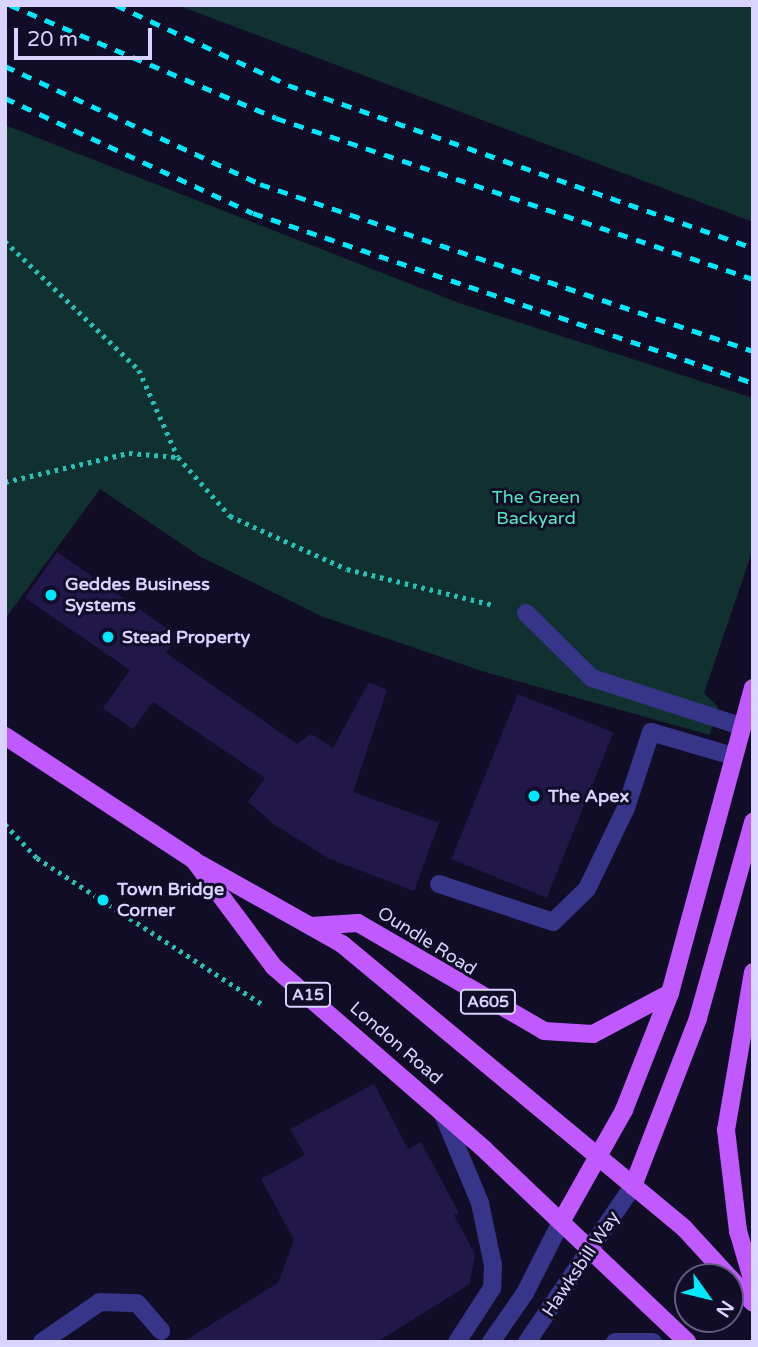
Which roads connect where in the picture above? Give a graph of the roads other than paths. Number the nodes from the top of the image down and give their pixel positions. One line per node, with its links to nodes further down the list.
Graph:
1 (526, 613): 3 (street)
2 (753, 688): 3 (main road)
3 (741, 726): 5 (main road)
4 (5, 736): 7 (main road, London Road / A15)
5 (733, 756): 8 (street); 11 (main road)
6 (753, 822): 14 (main road)
7 (194, 860): 9 (main road, A605); 12 (main road, London Road / A15)
8 (439, 884)
9 (311, 926): 11 (main road, Oundle Road / A605); 13 (main road, A605)
10 (753, 972): 18 (main road)
11 (670, 993): 13 (main road)
12 (442, 1112): 15 (main road, London Road / A15); 21 (street)
13 (598, 1157): 14 (main road); 15 (main road)
14 (633, 1186): 16 (street, Hawksbill Way); 17 (main road)
15 (561, 1223): 16 (main road, London Road / A15); 22 (street, Hawksbill Way)
16 (592, 1250): 23 (street, Hawksbill Way); 26 (main road, London Road / A15)
17 (715, 1263)
18 (753, 1282)
19 (161, 1331): 20 (street)
20 (42, 1342)
21 (457, 1342)
22 (491, 1342)
23 (527, 1342)
24 (615, 1342): 25 (street)
25 (653, 1342)
26 (687, 1342)

